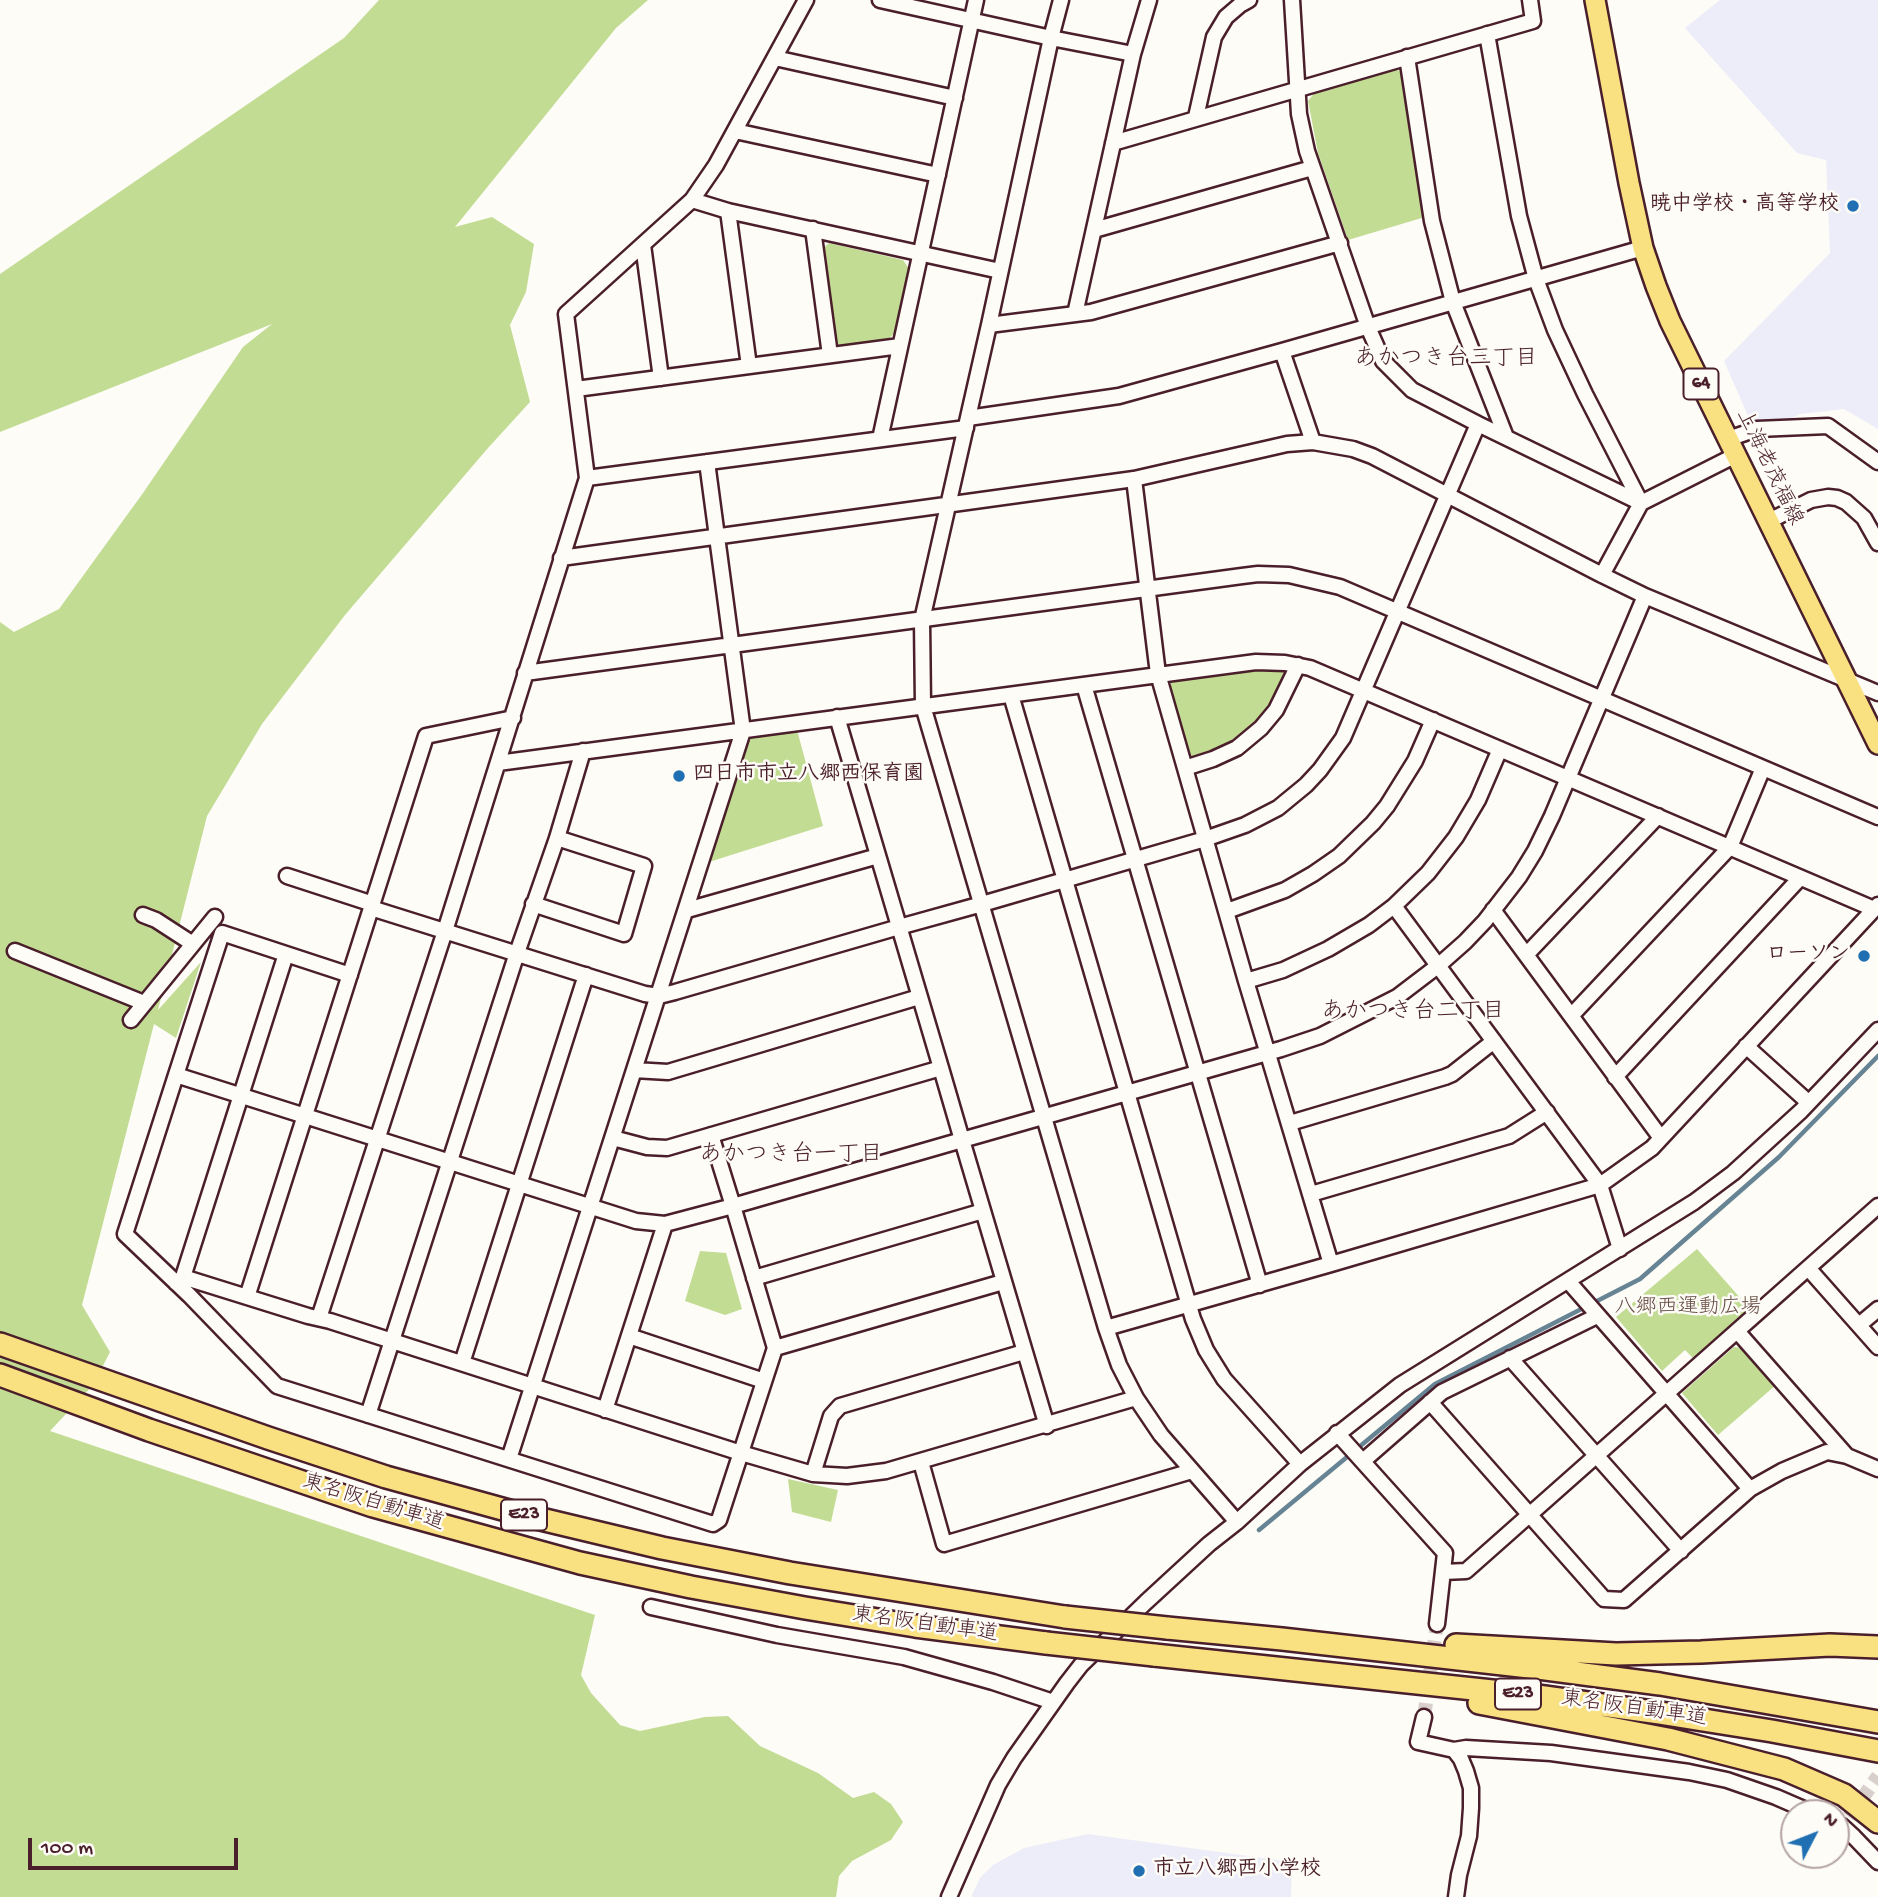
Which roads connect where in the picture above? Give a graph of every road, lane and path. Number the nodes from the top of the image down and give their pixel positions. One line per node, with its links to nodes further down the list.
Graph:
1 (806, 0): 16 (street)
2 (880, 0): 10 (street)
3 (976, 0): 11 (street)
4 (1061, 0): 13 (street)
5 (1149, 0): 14 (street)
6 (1249, 0): 19 (street)
7 (1292, 0): 17 (street)
8 (1530, 0): 12 (street)
9 (1595, 0): 30 (main road, 上海老茂福線 / 64)
10 (903, 2): 11 (street)
11 (971, 20): 13 (street); 18 (street)
12 (1488, 34): 15 (street); 33 (street)
13 (1051, 38): 14 (street); 32 (street)
14 (1133, 54): 21 (street)
15 (1407, 57): 17 (street); 34 (street)
16 (775, 58): 18 (street); 20 (street)
17 (1297, 88): 19 (street); 22 (street)
18 (955, 98): 23 (street)
19 (1196, 117): 21 (street)
20 (735, 131): 23 (street); 24 (street)
21 (1113, 143): 27 (street)
22 (1312, 168): 27 (street); 28 (street)
23 (938, 175): 31 (street)
24 (692, 200): 25 (street); 29 (street)
25 (728, 211): 26 (street); 41 (street)
26 (813, 229): 31 (street); 40 (street)
27 (1094, 230): 35 (street)
28 (1340, 243): 35 (street); 37 (street)
29 (643, 245): 42 (street); 43 (street)
30 (1643, 248): 33 (street); 49 (main road, 上海老茂福線 / 64)
31 (921, 252): 32 (street); 38 (street)
32 (1000, 271): 36 (street)
33 (1536, 279): 34 (street); 55 (street)
34 (1453, 302): 37 (street); 46 (street)
35 (1075, 314): 36 (street)
36 (989, 325): 44 (street)
37 (1368, 327): 39 (street); 45 (street)
38 (900, 346): 40 (street); 47 (street)
39 (1282, 351): 44 (street); 48 (street)
40 (830, 355): 41 (street)
41 (749, 366): 42 (street)
42 (661, 378): 43 (street)
43 (576, 389): 52 (street)
44 (967, 423): 47 (street); 56 (street)
45 (1478, 424): 46 (street); 54 (street)
46 (1506, 437): 55 (street)
47 (880, 439): 51 (street)
48 (1313, 442): 53 (street); 54 (street)
49 (1732, 447): 50 (street); 55 (street); 57 (main road, 上海老茂福線 / 64)
50 (1878, 462)
51 (707, 463): 52 (street); 58 (street)
52 (587, 478): 60 (street)
53 (1134, 479): 56 (street); 62 (street)
54 (1448, 495): 61 (street); 64 (street)
55 (1641, 503): 61 (street)
56 (948, 505): 58 (street); 65 (street)
57 (1769, 521): 59 (street); 70 (main road, 上海老茂福線 / 64)
58 (717, 537): 60 (street); 66 (street)
59 (1878, 543)
60 (561, 558): 68 (street)
61 (1602, 575): 63 (street)
62 (1147, 589): 64 (street); 65 (street); 69 (street)
63 (1645, 596): 70 (street); 75 (street)
64 (1398, 612): 72 (street); 75 (street)
65 (922, 620): 66 (street); 76 (street)
66 (732, 646): 68 (street); 80 (street)
67 (1298, 665): 69 (street); 72 (street); 85 (street)
68 (525, 673): 78 (street)
69 (1158, 674): 71 (street); 85 (street)
70 (1848, 681): 73 (street); 81 (main road, 上海老茂福線 / 64)
71 (1084, 685): 74 (street); 94 (street)
72 (1364, 691): 79 (street); 91 (street)
73 (1878, 693)
74 (1011, 695): 76 (street); 97 (street)
75 (1602, 699): 86 (street); 87 (street)
76 (923, 706): 77 (street); 99 (street)
77 (837, 717): 80 (street); 93 (street)
78 (513, 718): 84 (street); 100 (street)
79 (1433, 720): 82 (street); 104 (street)
80 (743, 731): 83 (street); 103 (street)
81 (1878, 744)
82 (1500, 749): 87 (street); 101 (street)
83 (583, 751): 84 (street); 90 (street)
84 (498, 763): 109 (street)
85 (1185, 768): 91 (street)
86 (1763, 768): 89 (street); 92 (street)
87 (1569, 778): 88 (street); 105 (street)
88 (1658, 816): 92 (street); 114 (street)
89 (1878, 817)
90 (557, 838): 98 (street); 98 (street)
91 (1205, 839): 94 (street); 104 (street)
92 (1730, 847): 96 (street); 123 (street)
93 (878, 856): 103 (street); 108 (street)
94 (1135, 859): 97 (street); 131 (street)
95 (287, 876): 100 (street)
96 (1800, 878): 102 (street); 133 (street)
97 (1064, 880): 99 (street); 134 (street)
98 (533, 904): 112 (street)
99 (982, 904): 108 (street); 138 (street)
100 (372, 906): 109 (street); 117 (street)
101 (1394, 906): 116 (street); 119 (street)
102 (1876, 907): 127 (street)
103 (687, 910): 120 (street)
104 (1227, 911): 119 (street)
105 (1493, 911): 114 (street); 116 (street)
106 (143, 915): 110 (street)
107 (215, 917): 110 (street)
108 (899, 927): 120 (street); 121 (street)
109 (446, 931): 112 (street); 144 (street)
110 (194, 943): 115 (street); 122 (street)
111 (15, 951): 122 (street)
112 (517, 953): 118 (street); 146 (street)
113 (286, 954): 115 (street); 117 (street); 135 (street)
114 (1526, 955): 123 (street)
115 (214, 958): 132 (street)
116 (1439, 965): 126 (street); 128 (street)
117 (350, 975): 139 (street)
118 (586, 975): 120 (street); 147 (street)
119 (1247, 981): 128 (street)
120 (659, 996): 130 (street)
121 (919, 997): 129 (street); 130 (street)
122 (144, 1003): 124 (street)
123 (1571, 1016): 133 (street)
124 (131, 1020)
125 (1878, 1030): 136 (street)
126 (1494, 1041): 137 (street); 140 (street)
127 (1746, 1046): 136 (street); 143 (street)
128 (1267, 1052): 131 (street); 140 (street)
129 (941, 1068): 141 (street); 145 (street)
130 (634, 1070): 142 (street)
131 (1197, 1072): 134 (street); 162 (street)
132 (176, 1075): 135 (street); 159 (street)
133 (1615, 1077): 143 (street)
134 (1126, 1092): 138 (street); 164 (street)
135 (240, 1096): 139 (street); 159 (street)
136 (1808, 1102): 155 (street)
137 (1547, 1112): 148 (street); 149 (street)
138 (1044, 1116): 145 (street); 169 (street)
139 (305, 1118): 144 (street); 163 (street)
140 (1290, 1123): 149 (street)
141 (711, 1135): 142 (street); 150 (street)
142 (613, 1138): 152 (street)
143 (1661, 1139): 148 (street)
144 (377, 1140): 146 (street); 167 (street)
145 (962, 1140): 150 (street); 153 (street)
146 (450, 1163): 147 (street); 172 (street)
147 (519, 1185): 152 (street); 178 (street)
148 (1600, 1185): 155 (street); 156 (street)
149 (1311, 1194): 156 (street)
150 (733, 1206): 154 (street); 158 (street)
151 (1878, 1206): 157 (street)
152 (590, 1207): 154 (street); 181 (street)
153 (983, 1211): 158 (street); 160 (street)
154 (664, 1224): 171 (street)
155 (1620, 1249): 161 (street)
156 (1331, 1264): 162 (street)
157 (1808, 1268): 168 (street); 170 (street)
158 (754, 1278): 175 (street)
159 (180, 1280): 163 (street); 186 (street)
160 (1003, 1282): 175 (street); 176 (street)
161 (1568, 1282): 165 (street); 188 (street)
162 (1261, 1285): 164 (street)
163 (247, 1297): 167 (street)
164 (1189, 1305): 169 (street); 195 (street)
165 (1591, 1309): 177 (street); 182 (street)
166 (1878, 1309): 168 (street)
167 (319, 1318): 172 (street)
168 (1859, 1325): 174 (street)
169 (1107, 1328): 183 (street)
170 (1737, 1331): 182 (street); 192 (street)
171 (629, 1336): 180 (street); 185 (street)
172 (393, 1342): 178 (street); 186 (street)
173 (0, 1344): 206 (highway, 東名阪自動車道 / E23, bridge)
174 (1878, 1347)
175 (775, 1348): 180 (street)
176 (1024, 1352): 187 (street); 198 (street)
177 (1510, 1358): 184 (street); 191 (street)
178 (462, 1363): 181 (street)
179 (0, 1375): 208 (highway, 東名阪自動車道 / E23, bridge)
180 (764, 1381): 189 (street)
181 (533, 1387): 185 (street); 193 (street)
182 (1667, 1393): 191 (street); 199 (street)
183 (1136, 1398): 187 (street); 197 (street)
184 (1430, 1402): 190 (street); 200 (street)
185 (605, 1410): 189 (street)
186 (368, 1415): 193 (street)
187 (1046, 1426): 194 (street)
188 (1337, 1433): 190 (street); 195 (street)
189 (741, 1453): 193 (street); 198 (street)
190 (1357, 1454): 203 (street)
191 (1597, 1456): 200 (street); 202 (street)
192 (1847, 1456): 196 (street); 199 (street)
193 (509, 1459)
194 (921, 1462): 197 (street); 198 (street)
195 (1300, 1464): 201 (street)
196 (1878, 1469)
197 (1192, 1471): 201 (street)
198 (813, 1474)
199 (1750, 1489): 202 (street)
200 (1530, 1515): 202 (street); 203 (street)
201 (1237, 1522): 209 (street)
202 (1681, 1551)
203 (1443, 1572): 205 (street)
204 (650, 1607): 209 (street)
205 (1437, 1624)
206 (1282, 1639): 207 (highway); 211 (highway, 東名阪自動車道 / E23)
207 (1878, 1647)
208 (1275, 1667): 213 (highway, 東名阪自動車道 / E23); 215 (highway)
209 (1053, 1702): 218 (street)
210 (1424, 1717): 212 (street)
211 (1878, 1722)
212 (1454, 1750): 214 (street); 219 (street)
213 (1878, 1751)
214 (1780, 1800)
215 (1878, 1822)
216 (1850, 1831): 217 (street)
217 (1878, 1862)
218 (949, 1897)
219 (1456, 1897)

